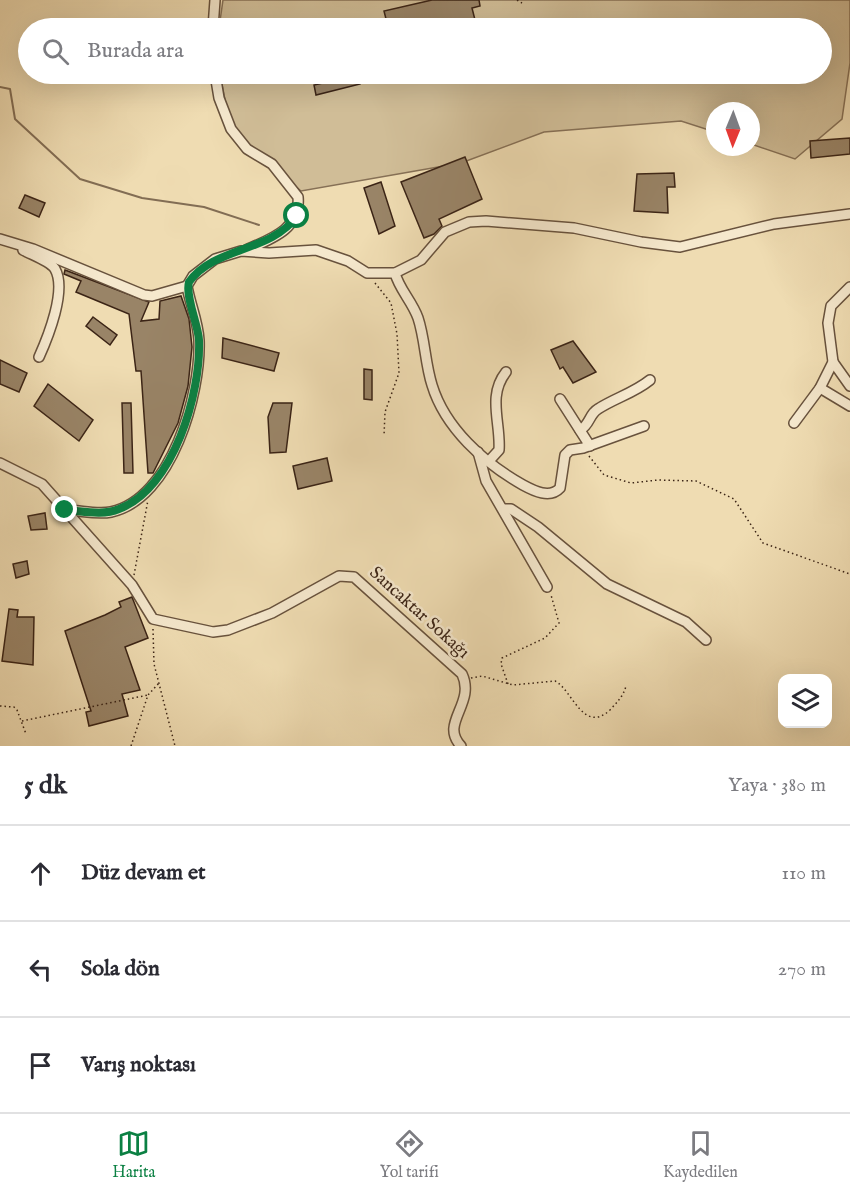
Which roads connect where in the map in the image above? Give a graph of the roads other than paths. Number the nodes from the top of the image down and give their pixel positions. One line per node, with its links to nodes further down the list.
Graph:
1 (215, 0): 2 (street)
2 (214, 18)
3 (217, 84): 7 (street)
4 (850, 214): 8 (street)
5 (0, 239): 6 (street)
6 (19, 243): 9 (street); 11 (street)
7 (241, 251): 8 (street); 9 (street)
8 (395, 273): 23 (street)
9 (187, 286): 27 (street)
10 (850, 287): 12 (street)
11 (39, 357)
12 (832, 362): 15 (street); 16 (street)
13 (506, 372): 24 (street)
14 (650, 380): 21 (street)
15 (850, 386)
16 (820, 388): 18 (street); 19 (street)
17 (560, 399): 21 (street)
18 (850, 406)
19 (794, 423)
20 (644, 426): 22 (street)
21 (580, 430): 22 (street)
22 (586, 447): 24 (street)
23 (478, 452): 24 (street); 26 (street)
24 (489, 461)
25 (0, 463): 27 (street)
26 (503, 508): 28 (street); 29 (street)
27 (65, 510): 30 (street, Sancaktar Sokağı)
28 (547, 587)
29 (706, 640)
30 (461, 746)

